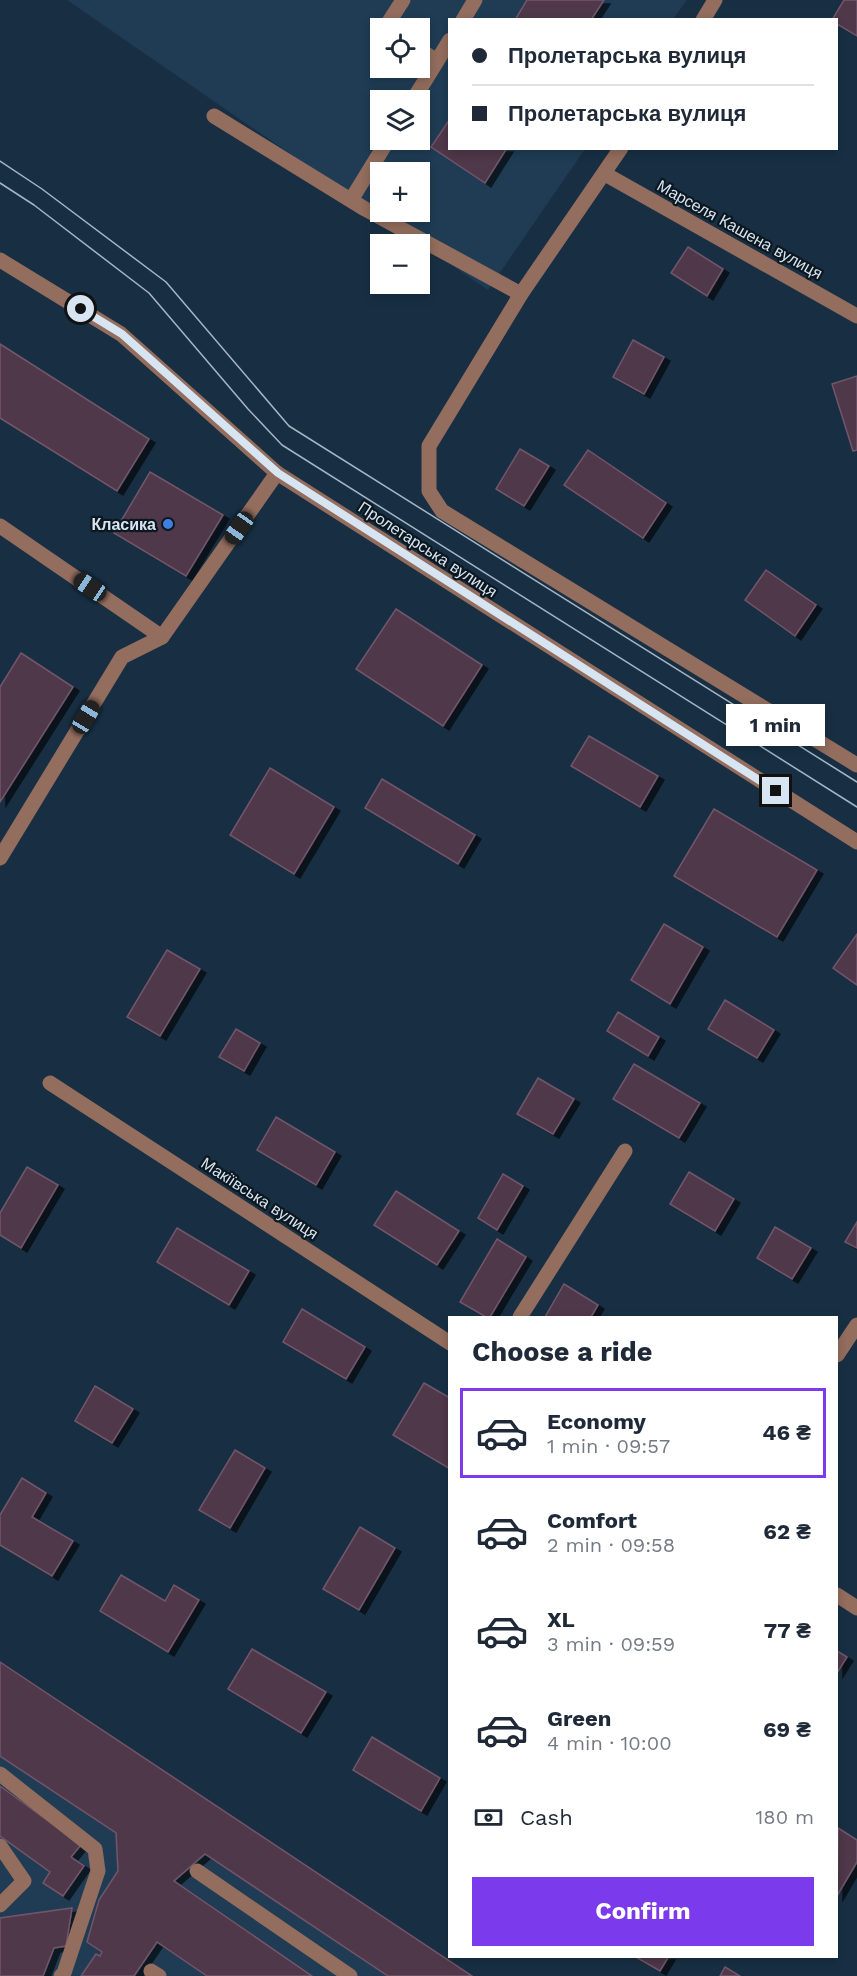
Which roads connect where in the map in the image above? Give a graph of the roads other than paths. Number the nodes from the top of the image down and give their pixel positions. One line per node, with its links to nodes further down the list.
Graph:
1 (404, 0): 4 (street)
2 (475, 0): 5 (street)
3 (715, 0): 6 (street)
4 (392, 18)
5 (464, 18)
6 (704, 18)
7 (448, 44): 9 (street)
8 (430, 56): 9 (street)
9 (438, 61): 10 (street)
10 (419, 90)
11 (214, 116): 15 (street)
12 (382, 150): 15 (street)
13 (620, 150): 14 (street)
14 (605, 174): 17 (street); 18 (street, Марселя Кашена вулиця)
15 (351, 200): 17 (street)
16 (0, 260): 19 (street, Пролетарська вулиця)
17 (520, 294): 22 (street)
18 (857, 316)
19 (278, 473): 21 (street); 23 (street, Пролетарська вулиця)
20 (0, 526): 21 (street)
21 (162, 637): 24 (street)
22 (857, 765)
23 (857, 842)
24 (0, 858)
25 (50, 1083): 29 (street, Макіївська вулиця)
26 (625, 1151): 27 (street)
27 (521, 1316)
28 (857, 1325): 30 (street)
29 (448, 1342)
30 (838, 1354)
31 (838, 1596): 32 (street)
32 (857, 1608)
33 (0, 1774): 37 (street)
34 (0, 1846): 36 (street)
35 (197, 1871): 38 (street)
36 (0, 1905)
37 (61, 1976)
38 (350, 1976)

